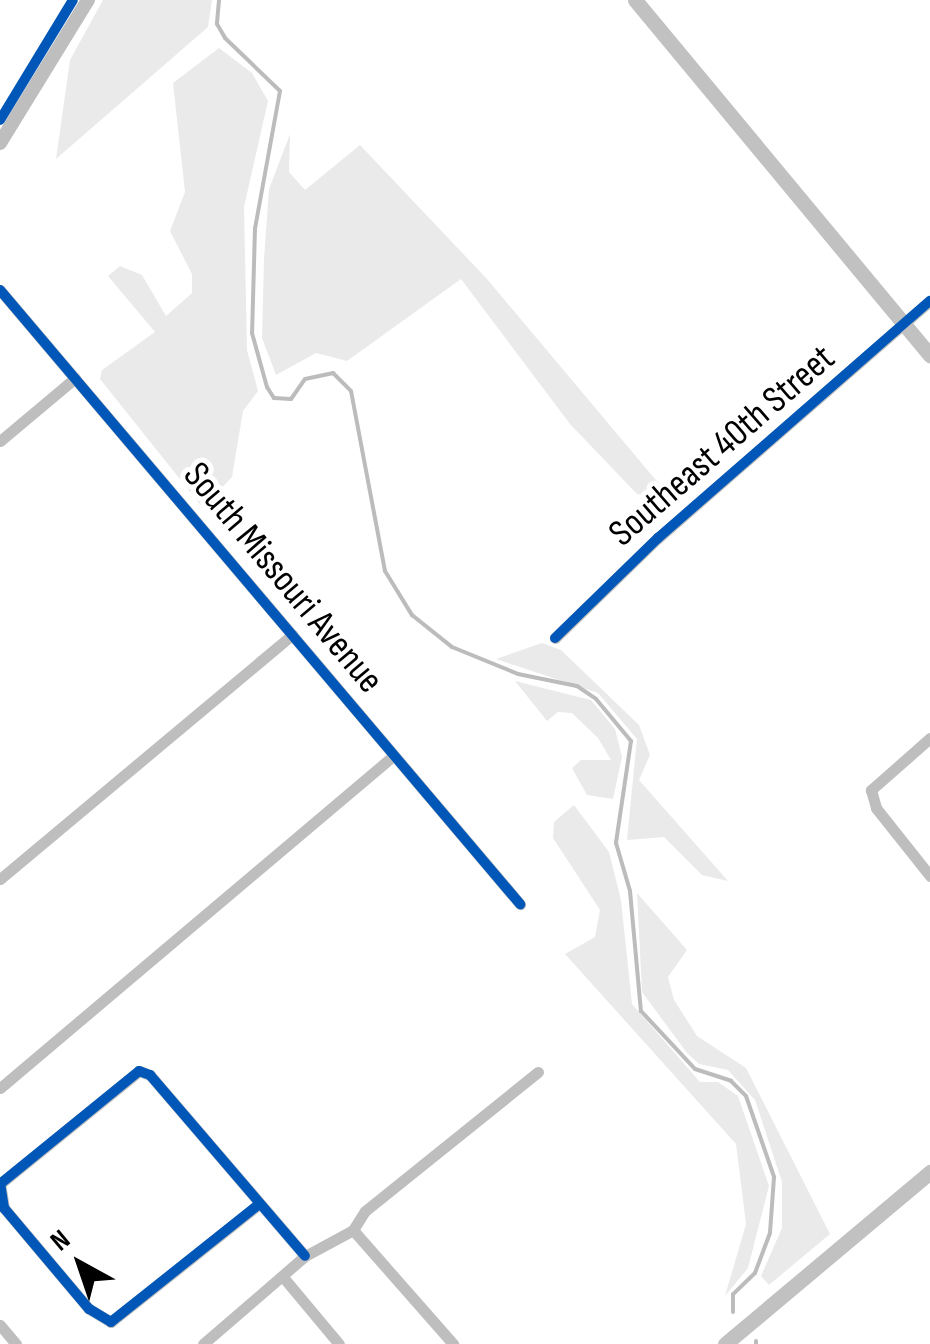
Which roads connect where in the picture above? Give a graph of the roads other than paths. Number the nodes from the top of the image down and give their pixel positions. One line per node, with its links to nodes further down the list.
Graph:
1 (88, 0): 3 (street)
2 (635, 0): 6 (main road)
3 (0, 143)
4 (0, 290): 8 (street, South Missouri Avenue)
5 (930, 301): 6 (street, Southeast 40th Street)
6 (905, 326): 7 (main road); 11 (street, Southeast 40th Street)
7 (930, 355)
8 (75, 378): 9 (street); 10 (street, South Missouri Avenue)
9 (0, 441)
10 (292, 635): 13 (street, South Missouri Avenue); 15 (street)
11 (554, 638)
12 (930, 738): 14 (street)
13 (393, 756): 16 (street, South Missouri Avenue); 18 (street)
14 (930, 876)
15 (0, 879)
16 (520, 904)
17 (538, 1072): 22 (street)
18 (0, 1088)
19 (930, 1172): 30 (main road)
20 (0, 1184): 21 (street); 21 (street)
21 (258, 1205): 23 (street)
22 (353, 1230): 23 (street); 29 (street)
23 (306, 1256): 24 (street)
24 (283, 1277): 27 (street); 28 (street)
25 (0, 1325): 26 (street)
26 (16, 1344)
27 (204, 1344)
28 (339, 1344)
29 (453, 1344)
30 (725, 1344)

